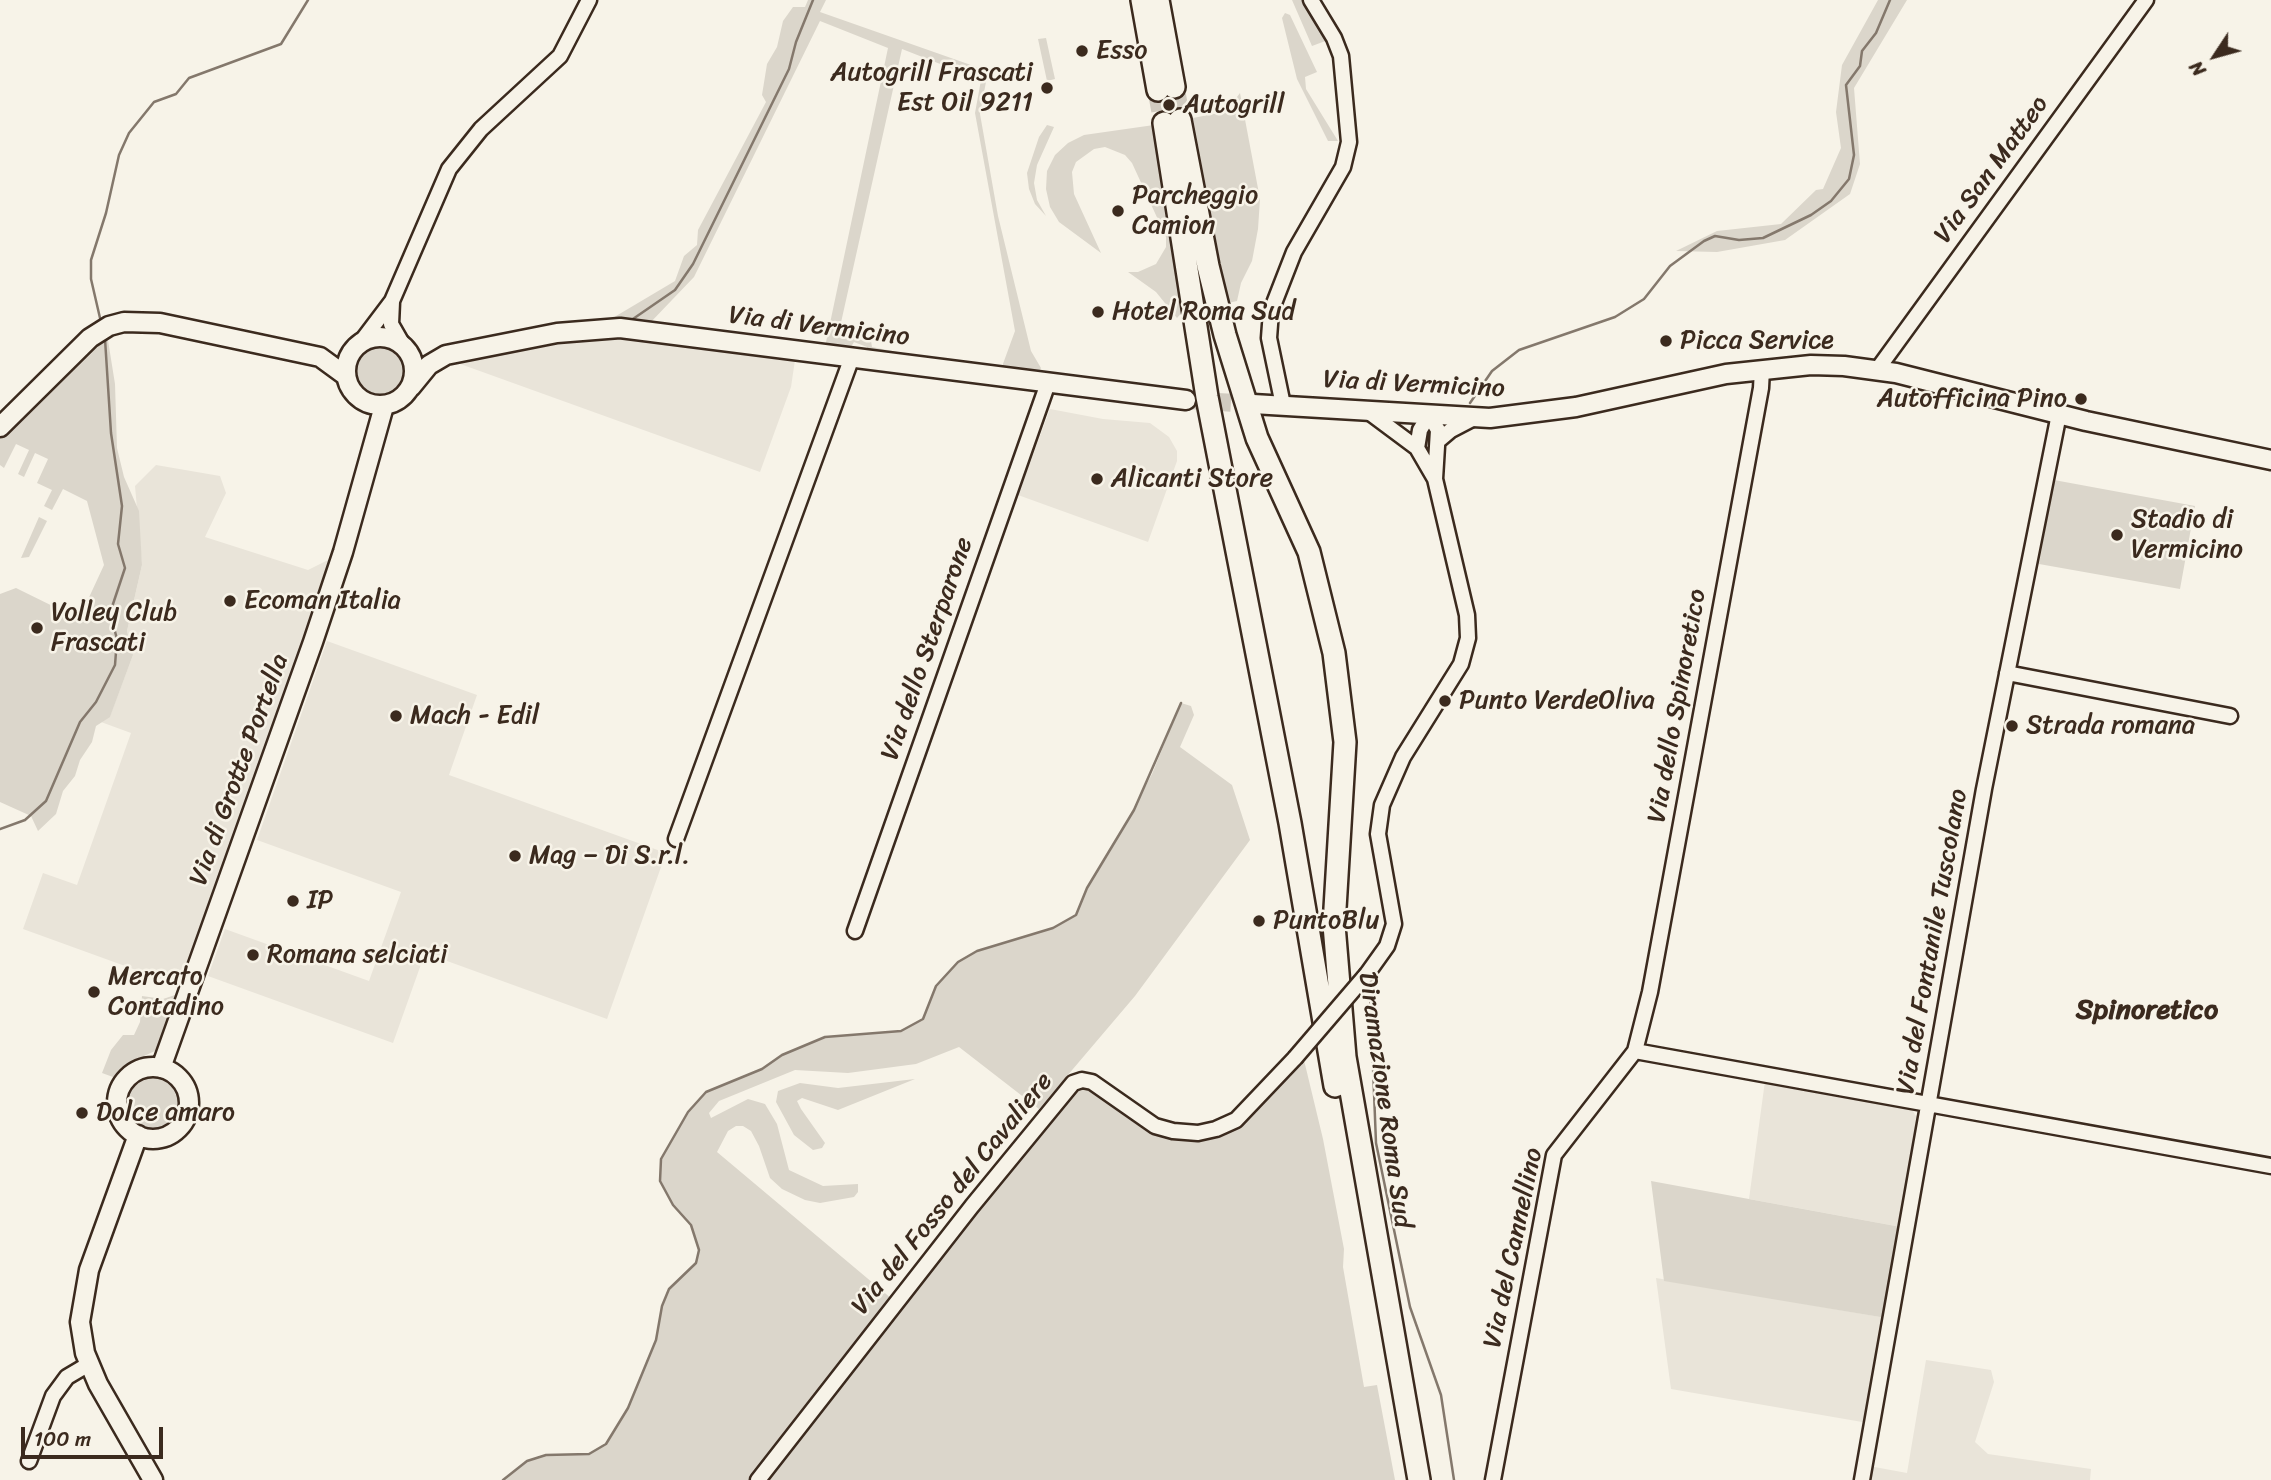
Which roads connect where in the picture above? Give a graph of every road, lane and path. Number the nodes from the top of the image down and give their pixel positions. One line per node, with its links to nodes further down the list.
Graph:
1 (589, 0): 6 (street)
2 (1142, 0): 3 (highway)
3 (1158, 0)
4 (1311, 0): 20 (street)
5 (2146, 0): 13 (street, Via San Matteo)
6 (392, 301): 7 (street); 8 (street)
7 (361, 342): 8 (main road); 10 (main road); 14 (main road)
8 (402, 345): 9 (main road, Via di Vermicino); 16 (main road)
9 (446, 355): 11 (main road, Via di Vermicino); 16 (main road, Via di Vermicino)
10 (320, 357): 14 (main road); 25 (main road)
11 (852, 357): 15 (main road, Via di Vermicino); 32 (street)
12 (1762, 369): 13 (main road, Via di Vermicino); 24 (main road, Via di Vermicino); 34 (street, Via dello Spinoretico)
13 (1877, 370): 22 (main road, Via di Vermicino)
14 (346, 376): 19 (main road)
15 (1048, 383): 17 (main road, Via di Vermicino); 33 (street, Via dello Sterparone)
16 (411, 387): 19 (main road)
17 (1185, 400)
18 (1253, 404): 20 (main road, Via di Vermicino)
19 (384, 405): 35 (main road, Via di Grotte Portella)
20 (1283, 405): 21 (main road, Via di Vermicino)
21 (1365, 410): 23 (main road, Via di Vermicino); 27 (street)
22 (2059, 414): 28 (main road, Via di Vermicino); 30 (street, Via del Fontanile Tuscolano)
23 (1429, 415): 24 (main road, Via di Vermicino); 26 (street); 27 (street)
24 (1474, 418): 26 (street)
25 (0, 427)
26 (1438, 441): 29 (street)
27 (1417, 448): 29 (street)
28 (2271, 460)
29 (1435, 479): 42 (street, Via del Fosso del Cavaliere, bridge)
30 (2007, 673): 31 (street); 36 (street, Via del Fontanile Tuscolano)
31 (2230, 716)
32 (676, 839)
33 (855, 930)
34 (1635, 1051): 36 (street); 45 (street, Via del Cannellino)
35 (161, 1068): 37 (main road); 37 (main road)
36 (1929, 1106): 38 (street); 46 (street, Via del Fontanile Tuscolano)
37 (138, 1135): 39 (main road)
38 (2271, 1166)
39 (89, 1364): 40 (street); 41 (main road)
40 (29, 1461)
41 (153, 1480)
42 (758, 1480)
43 (1405, 1480): 44 (highway, Diramazione Roma Sud)
44 (1419, 1480)
45 (1493, 1480)
46 (1862, 1480)

